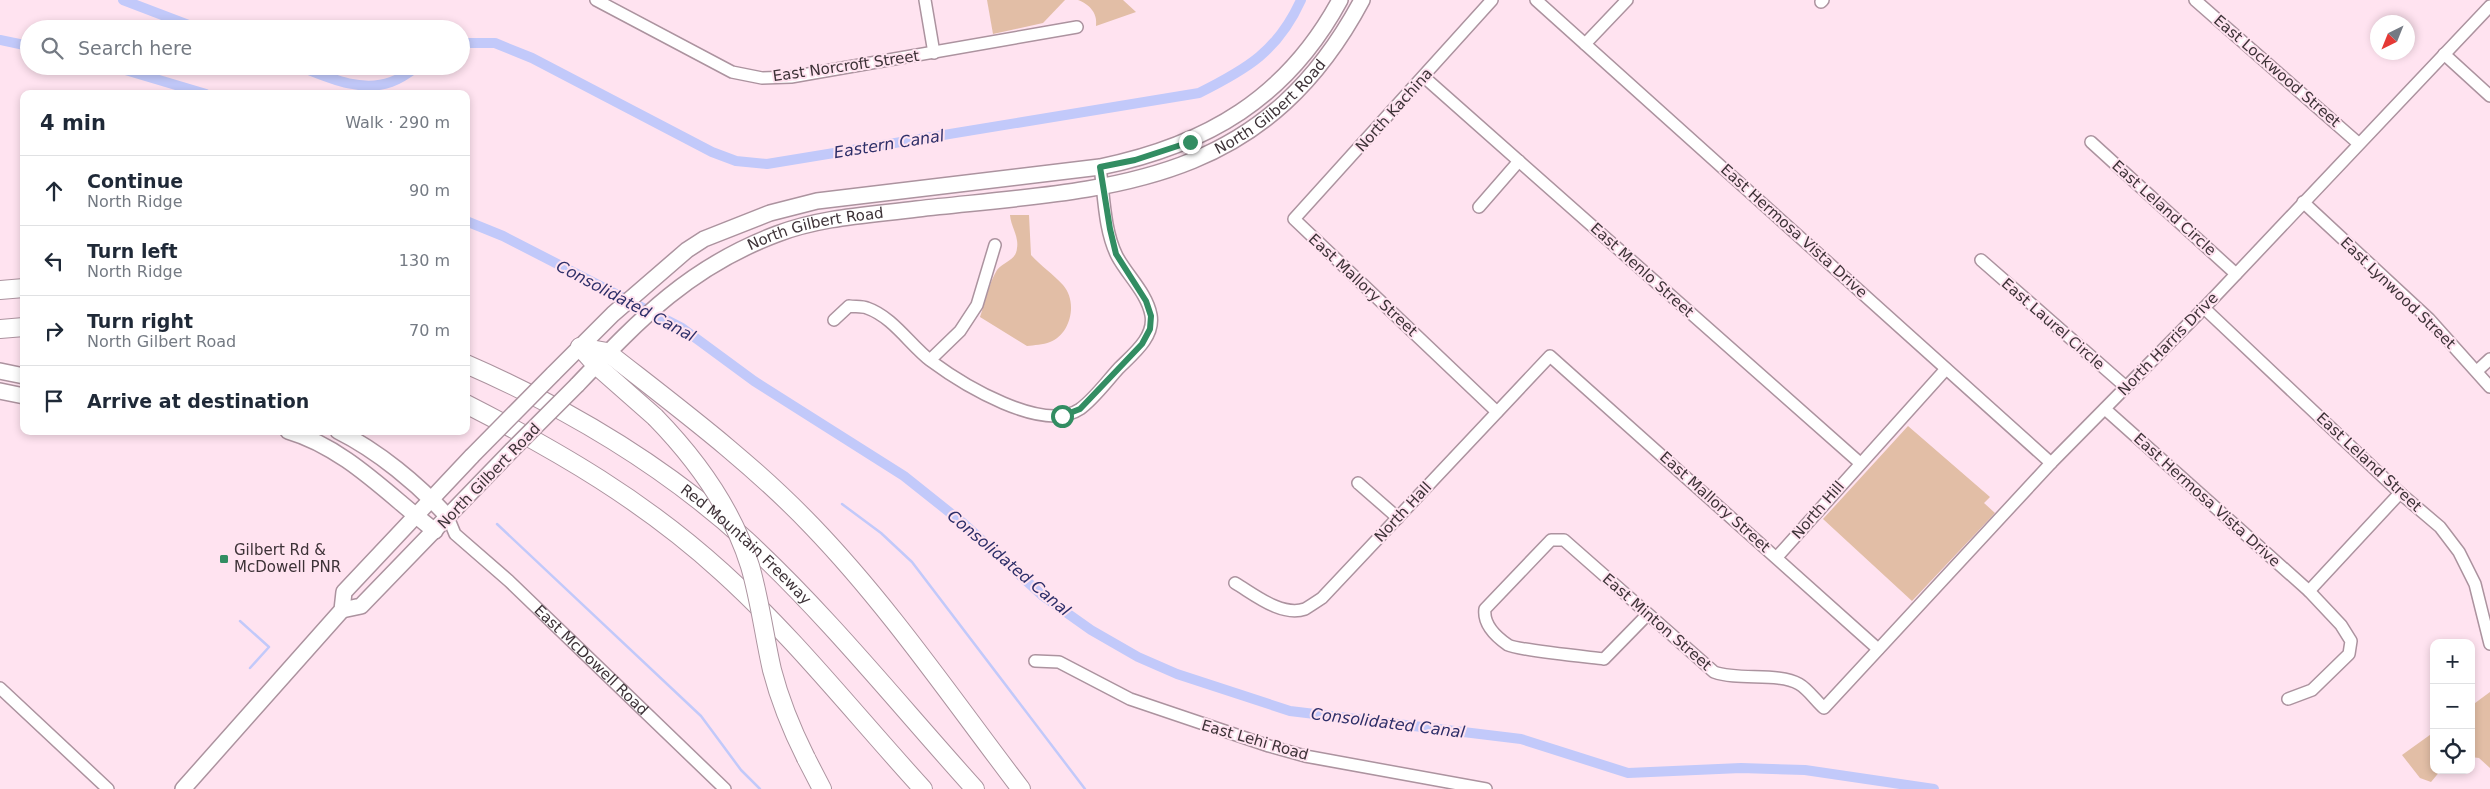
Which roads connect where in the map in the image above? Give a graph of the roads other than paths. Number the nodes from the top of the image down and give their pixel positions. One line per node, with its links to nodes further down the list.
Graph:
1 (596, 0): 12 (street, East Norcroft Street)
2 (925, 0): 12 (street)
3 (1340, 0): 19 (main road, North Gilbert Road)
4 (1362, 0): 20 (main road, North Gilbert Road)
5 (1492, 0): 14 (street, North Kachina)
6 (1536, 0): 11 (street, East Hermosa Vista Drive)
7 (1627, 0): 11 (street)
8 (2195, 0): 17 (street, East Lockwood Street)
9 (2490, 6): 13 (street, North Harris Drive)
10 (1077, 27): 12 (street, East Norcroft Street)
11 (1585, 44): 39 (street, East Hermosa Vista Drive)
12 (934, 53)
13 (2444, 54): 15 (street); 17 (street, North Harris Drive)
14 (1424, 77): 18 (street, East Menlo Street); 23 (street, North Kachina)
15 (2490, 96)
16 (2091, 142): 26 (street, East Leland Circle)
17 (2358, 143): 21 (street, North Harris Drive)
18 (1519, 161): 22 (street); 50 (street, East Menlo Street)
19 (1100, 167): 20 (street); 33 (main road, North Gilbert Road)
20 (1103, 188): 35 (main road, North Gilbert Road); 37 (street)
21 (2303, 202): 26 (street, North Harris Drive); 40 (street, East Lynwood Street)
22 (1479, 207)
23 (1294, 219): 47 (street, East Mallory Street)
24 (995, 245): 37 (street)
25 (1981, 260): 41 (street, East Laurel Circle)
26 (2236, 274): 29 (street, North Harris Drive)
27 (20, 288): 28 (highway)
28 (0, 290)
29 (2204, 308): 41 (street, North Harris Drive); 53 (street, East Leland Street)
30 (834, 320): 37 (street)
31 (20, 328): 32 (highway)
32 (0, 329)
33 (580, 346): 35 (highway); 54 (main road, North Gilbert Road, bridge)
34 (1550, 356): 47 (street, North Hall); 60 (street, East Mallory Street)
35 (602, 358): 56 (main road, North Gilbert Road, bridge); 74 (highway, bridge); 77 (highway)
36 (2490, 359): 40 (street)
37 (930, 360)
38 (470, 366): 76 (highway, Red Mountain Freeway)
39 (1946, 369): 50 (street, North Hill); 51 (street, East Hermosa Vista Drive)
40 (2478, 371): 42 (street, East Lynwood Street)
41 (2126, 387): 46 (street, North Harris Drive)
42 (2490, 387)
43 (0, 391): 44 (main road)
44 (20, 395)
45 (470, 406): 75 (highway)
46 (2105, 408): 51 (street, North Harris Drive); 62 (street, East Hermosa Vista Drive)
47 (1497, 412): 57 (street, North Hall)
48 (299, 435): 55 (main road)
49 (344, 435): 54 (main road, East McDowell Road)
50 (1860, 463): 60 (street, North Hill)
51 (2051, 463): 66 (street, North Harris Drive)
52 (1358, 482): 57 (street)
53 (2400, 493): 62 (street); 65 (street, East Leland Street)
54 (432, 499): 55 (main road, North Gilbert Road); 56 (main road, East McDowell Road)
55 (415, 516): 58 (main road); 63 (main road, North Gilbert Road)
56 (448, 517): 58 (main road, North Gilbert Road); 59 (street, East McDowell Road)
57 (1398, 518): 61 (street, North Hall)
58 (435, 531): 59 (street); 63 (main road, North Gilbert Road)
59 (455, 534): 73 (street, East McDowell Road)
60 (1777, 557): 66 (street, East Mallory Street)
61 (1236, 583)
62 (2310, 591): 69 (street, East Hermosa Vista Drive)
63 (342, 610): 72 (main road, North Gilbert Road)
64 (1648, 614): 64 (street, East Minton Street); 70 (street, East Minton Street)
65 (2490, 644)
66 (1878, 649): 70 (street, North Harris Drive)
67 (1035, 660): 78 (street, East Lehi Road)
68 (0, 688): 71 (street)
69 (2288, 699)
70 (1824, 708)
71 (108, 789)
72 (183, 789)
73 (725, 789)
74 (822, 789)
75 (923, 789)
76 (975, 789)
77 (1021, 789)
78 (1486, 789)

